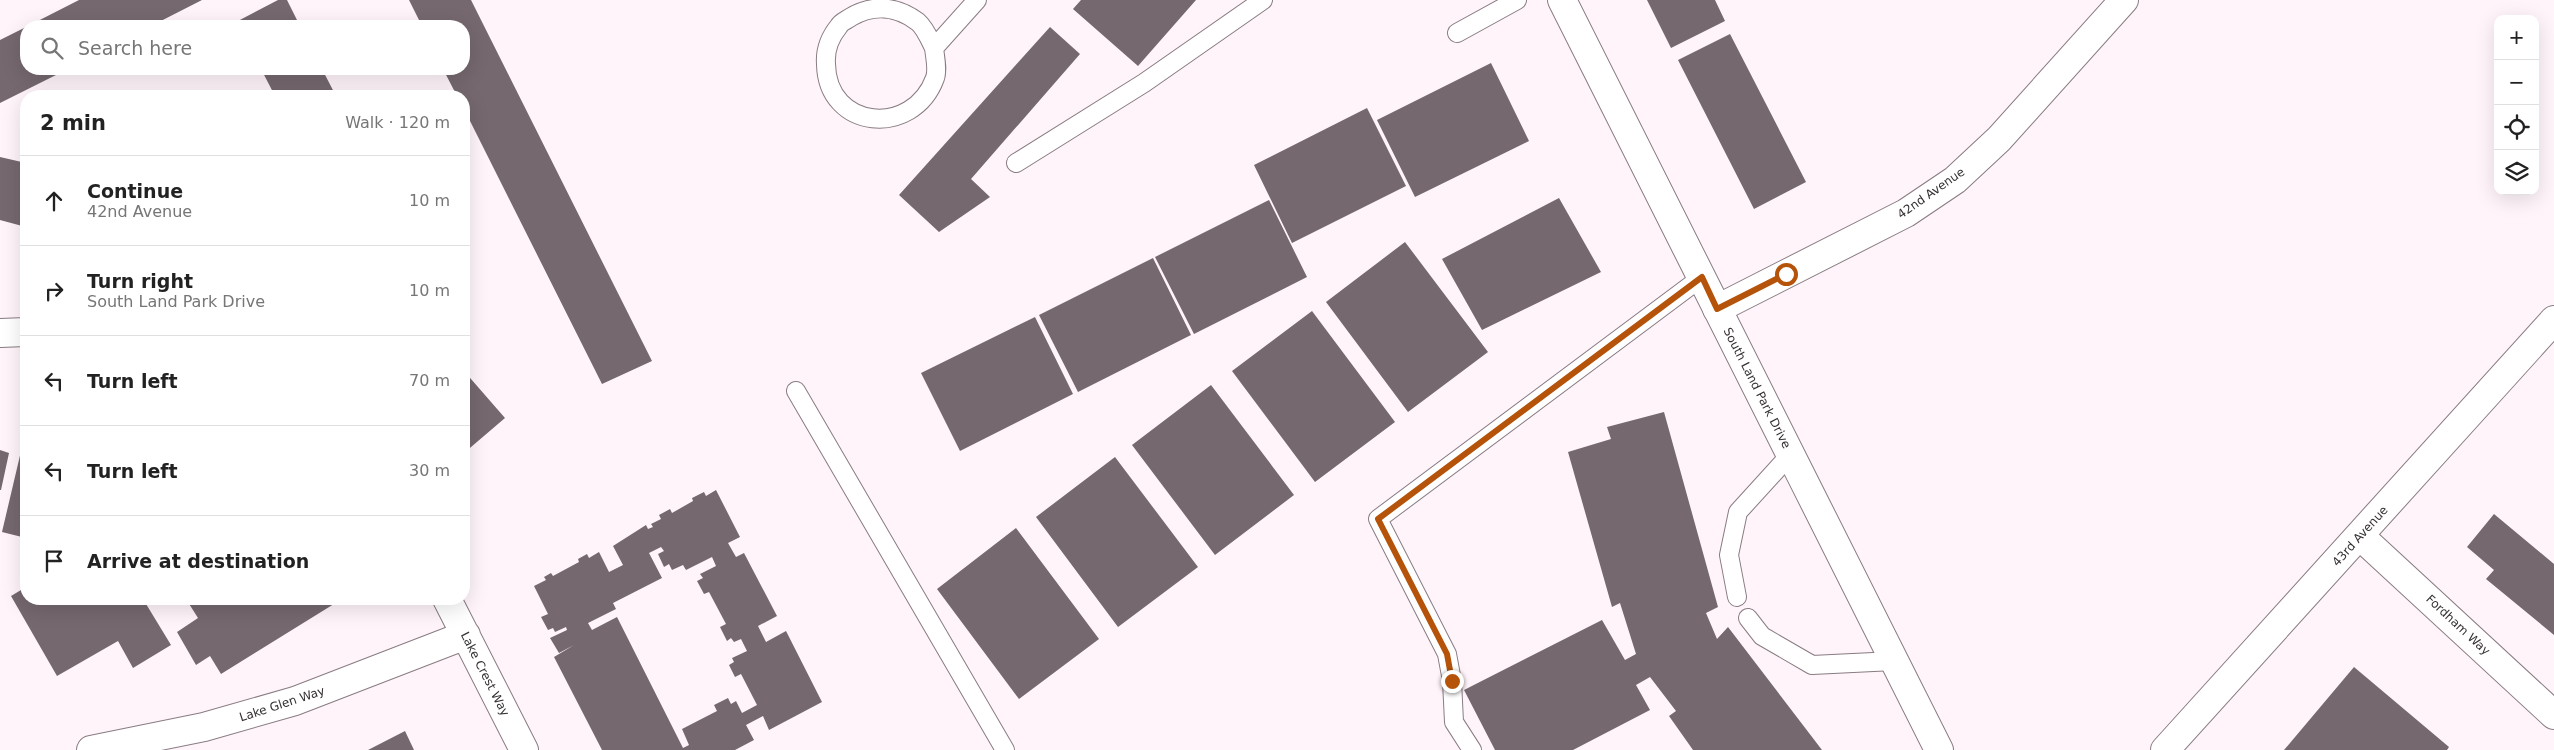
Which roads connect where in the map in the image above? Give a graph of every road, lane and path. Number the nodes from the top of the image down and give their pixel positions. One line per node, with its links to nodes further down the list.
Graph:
1 (977, 0): 7 (lane)
2 (1263, 0): 8 (lane)
3 (1517, 0): 6 (lane)
4 (1562, 0): 9 (street, South Land Park Drive)
5 (2124, 0): 10 (street, 42nd Avenue)
6 (1457, 33)
7 (934, 48): 7 (lane)
8 (1016, 163)
9 (1702, 277): 10 (street, South Land Park Drive); 26 (lane)
10 (1717, 309): 15 (street, South Land Park Drive)
11 (2554, 320): 16 (street, 43rd Avenue)
12 (20, 332): 13 (street)
13 (0, 334)
14 (796, 391): 25 (lane)
15 (1790, 455): 17 (lane); 21 (street, South Land Park Drive)
16 (2360, 536): 22 (street, Fordham Way); 28 (street, 43rd Avenue)
17 (1737, 597)
18 (450, 605): 20 (street, Lake Crest Way)
19 (1748, 618): 21 (lane)
20 (466, 635): 23 (street, Lake Glen Way); 24 (street, Lake Crest Way)
21 (1894, 660): 27 (street, South Land Park Drive)
22 (2554, 716)
23 (91, 750)
24 (524, 750)
25 (1004, 750)
26 (1472, 750)
27 (1939, 750)
28 (2165, 750)

